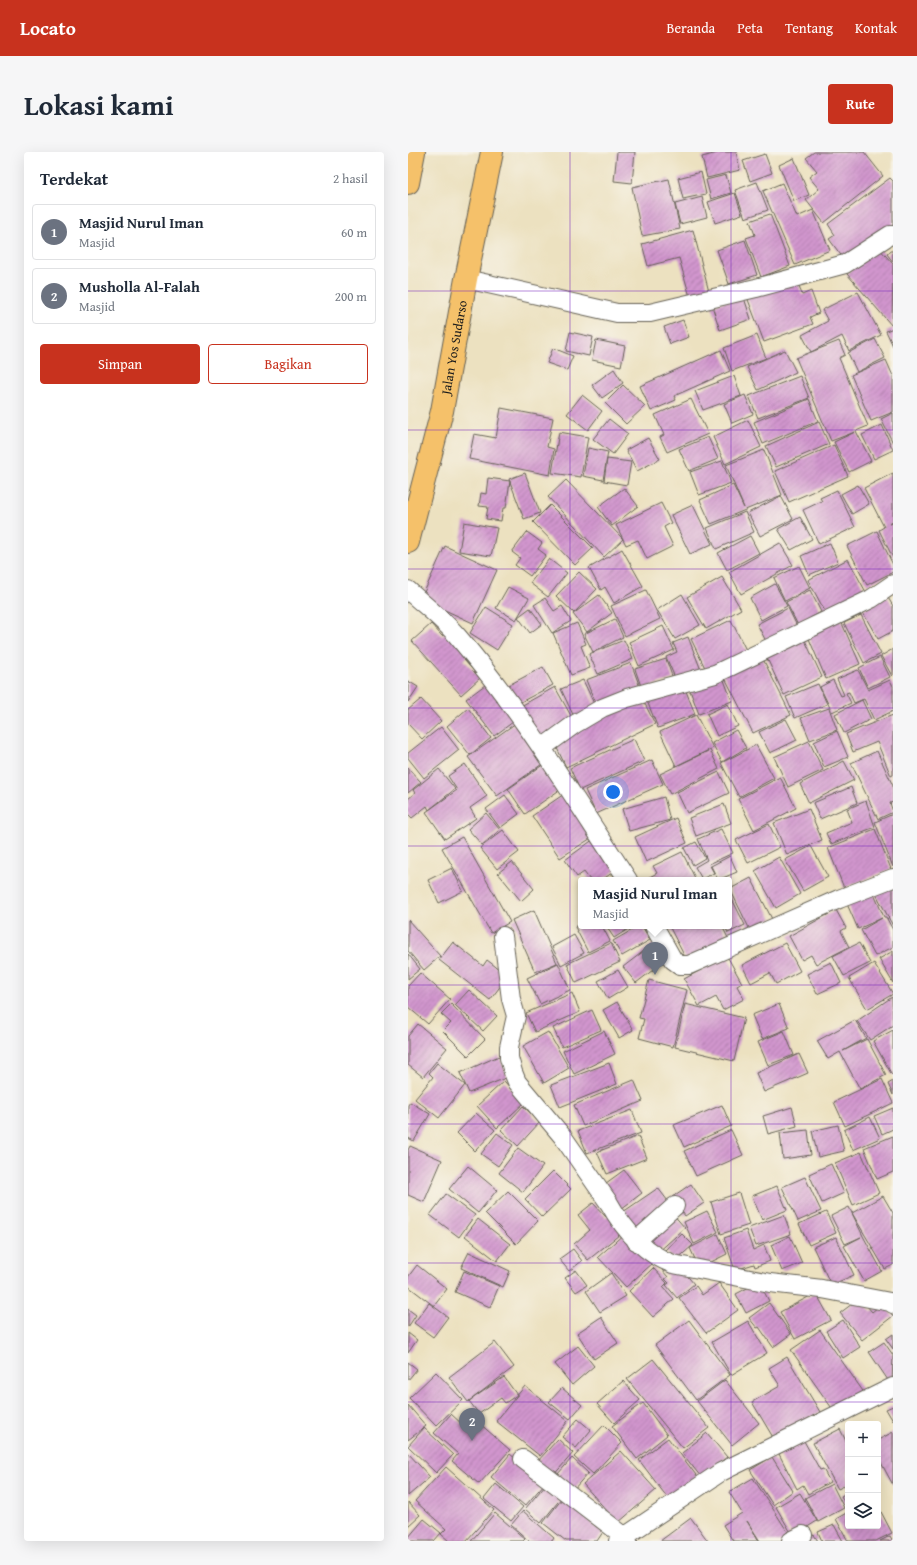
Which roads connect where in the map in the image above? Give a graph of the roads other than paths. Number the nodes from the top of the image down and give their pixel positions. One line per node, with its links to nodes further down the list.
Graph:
1 (414, 152): 3 (main road)
2 (492, 152): 5 (main road, Jalan Yos Sudarso)
3 (408, 183)
4 (893, 235): 5 (street)
5 (466, 279): 6 (main road, Jalan Yos Sudarso)
6 (408, 542)
7 (893, 584): 9 (street)
8 (408, 590): 9 (street)
9 (542, 748): 10 (street)
10 (626, 877)
11 (893, 878): 12 (street)
12 (656, 929)
13 (503, 936): 15 (street)
14 (675, 1206): 15 (street)
15 (636, 1241): 16 (street)
16 (893, 1304)
17 (893, 1387): 19 (street)
18 (523, 1459): 19 (street)
19 (623, 1539)

